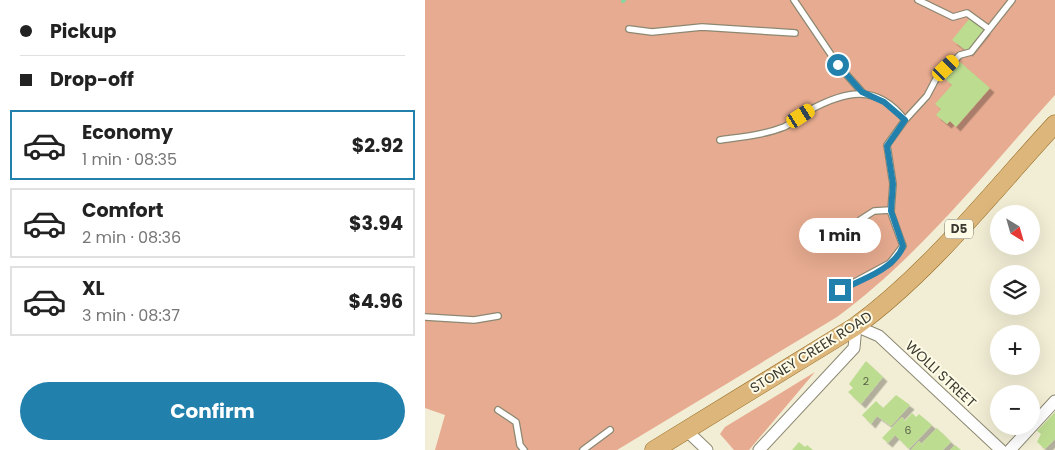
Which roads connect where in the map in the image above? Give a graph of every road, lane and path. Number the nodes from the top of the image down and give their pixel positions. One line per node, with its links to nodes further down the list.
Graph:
1 (794, 0): 7 (lane)
2 (918, 0): 5 (lane)
3 (1012, 0): 5 (lane)
4 (629, 29): 6 (lane)
5 (989, 29): 8 (lane)
6 (795, 33)
7 (862, 92): 8 (lane); 10 (lane)
8 (905, 120): 11 (lane)
9 (1055, 124): 16 (main road, STONEY CREEK ROAD / D5)
10 (720, 140)
11 (891, 211): 12 (lane); 13 (lane)
12 (860, 220)
13 (840, 290)
14 (498, 316): 15 (lane)
15 (425, 317)
16 (856, 326): 20 (main road, STONEY CREEK ROAD / D5); 25 (street); 26 (street, WOLLI STREET)
17 (1055, 401): 27 (street)
18 (498, 410): 21 (lane)
19 (610, 430): 22 (lane)
20 (686, 430): 23 (main road, STONEY CREEK ROAD / D5); 24 (street)
21 (525, 450)
22 (583, 450)
23 (653, 450)
24 (707, 450)
25 (759, 450)
26 (1001, 450)
27 (1010, 450)

